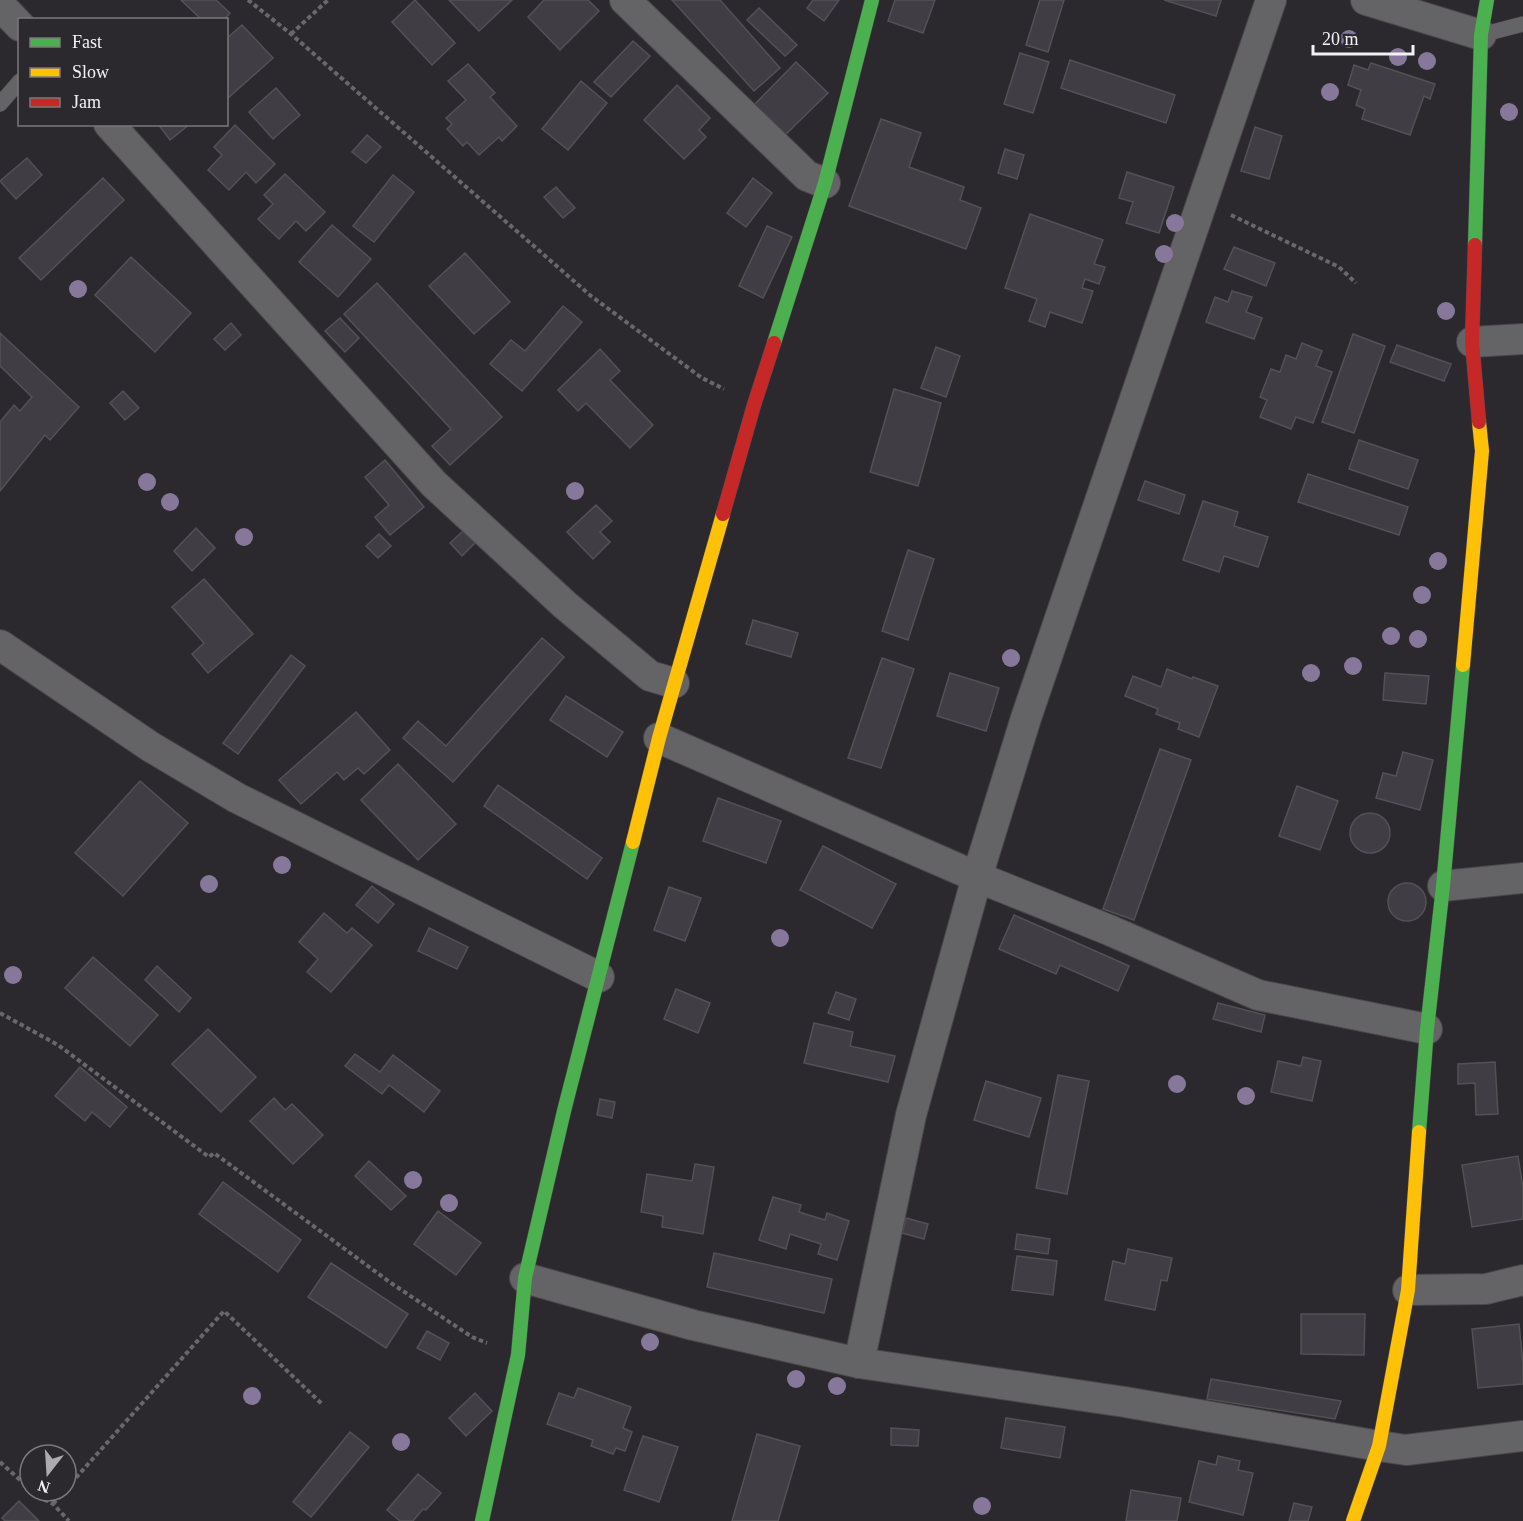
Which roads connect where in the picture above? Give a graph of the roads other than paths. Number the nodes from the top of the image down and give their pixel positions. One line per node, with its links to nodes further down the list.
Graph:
1 (625, 0): 13 (street)
2 (872, 0): 13 (street)
3 (1270, 0): 19 (street)
4 (1366, 0): 9 (street)
5 (1487, 0): 9 (street)
6 (0, 5): 7 (street)
7 (18, 24)
8 (1523, 24): 9 (lane)
9 (1481, 34): 15 (street)
10 (18, 83): 11 (lane)
11 (0, 104)
12 (111, 126): 17 (street)
13 (825, 183): 17 (street)
14 (1523, 339): 15 (street)
15 (1472, 342): 21 (street)
16 (0, 645): 22 (street)
17 (674, 683): 18 (street)
18 (659, 738): 19 (street); 22 (street)
19 (977, 877): 23 (street); 27 (street)
20 (1523, 878): 21 (street)
21 (1443, 886): 23 (street)
22 (599, 977): 24 (street)
23 (1427, 1029): 26 (street)
24 (525, 1278): 27 (street); 30 (street)
25 (1523, 1280): 26 (street)
26 (1408, 1290): 29 (street)
27 (859, 1363): 29 (street)
28 (1523, 1436): 29 (street)
29 (1379, 1446): 31 (street)
30 (482, 1521)
31 (1353, 1521)

